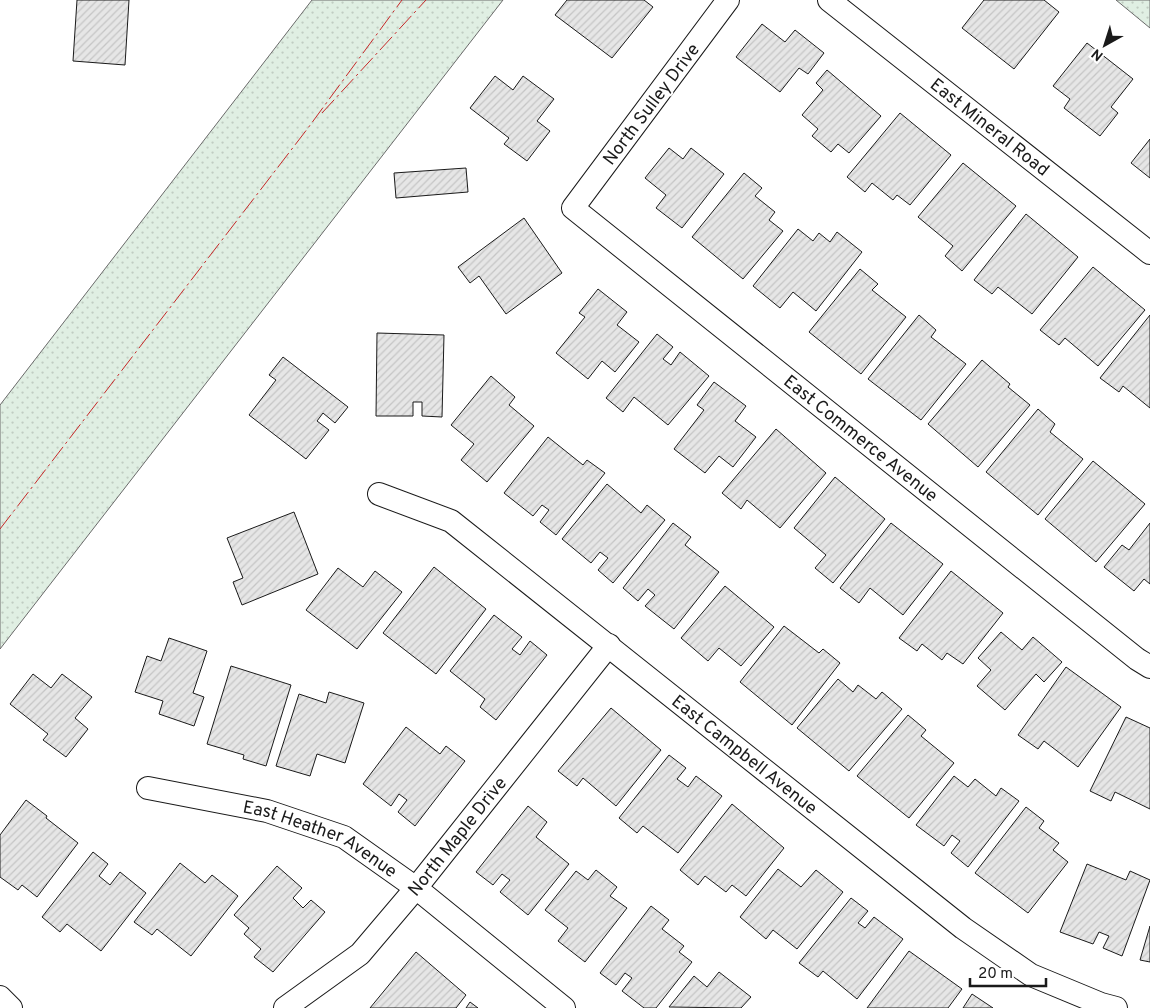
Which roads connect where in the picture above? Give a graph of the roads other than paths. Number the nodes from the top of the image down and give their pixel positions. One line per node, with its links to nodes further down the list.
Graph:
1 (728, 0): 3 (street, North Sulley Drive)
2 (829, 0): 4 (street, East Mineral Road)
3 (574, 208): 7 (street, East Commerce Avenue)
4 (1150, 253)
5 (379, 494): 6 (street, East Campbell Avenue)
6 (609, 645): 9 (street, North Maple Drive); 14 (street, East Campbell Avenue)
7 (1150, 666)
8 (148, 788): 9 (street, East Heather Avenue)
9 (416, 888): 12 (street, North Maple Drive); 13 (street, East Heather Avenue)
10 (0, 997): 11 (street)
11 (11, 1008)
12 (285, 1008)
13 (564, 1008)
14 (1116, 1008)

